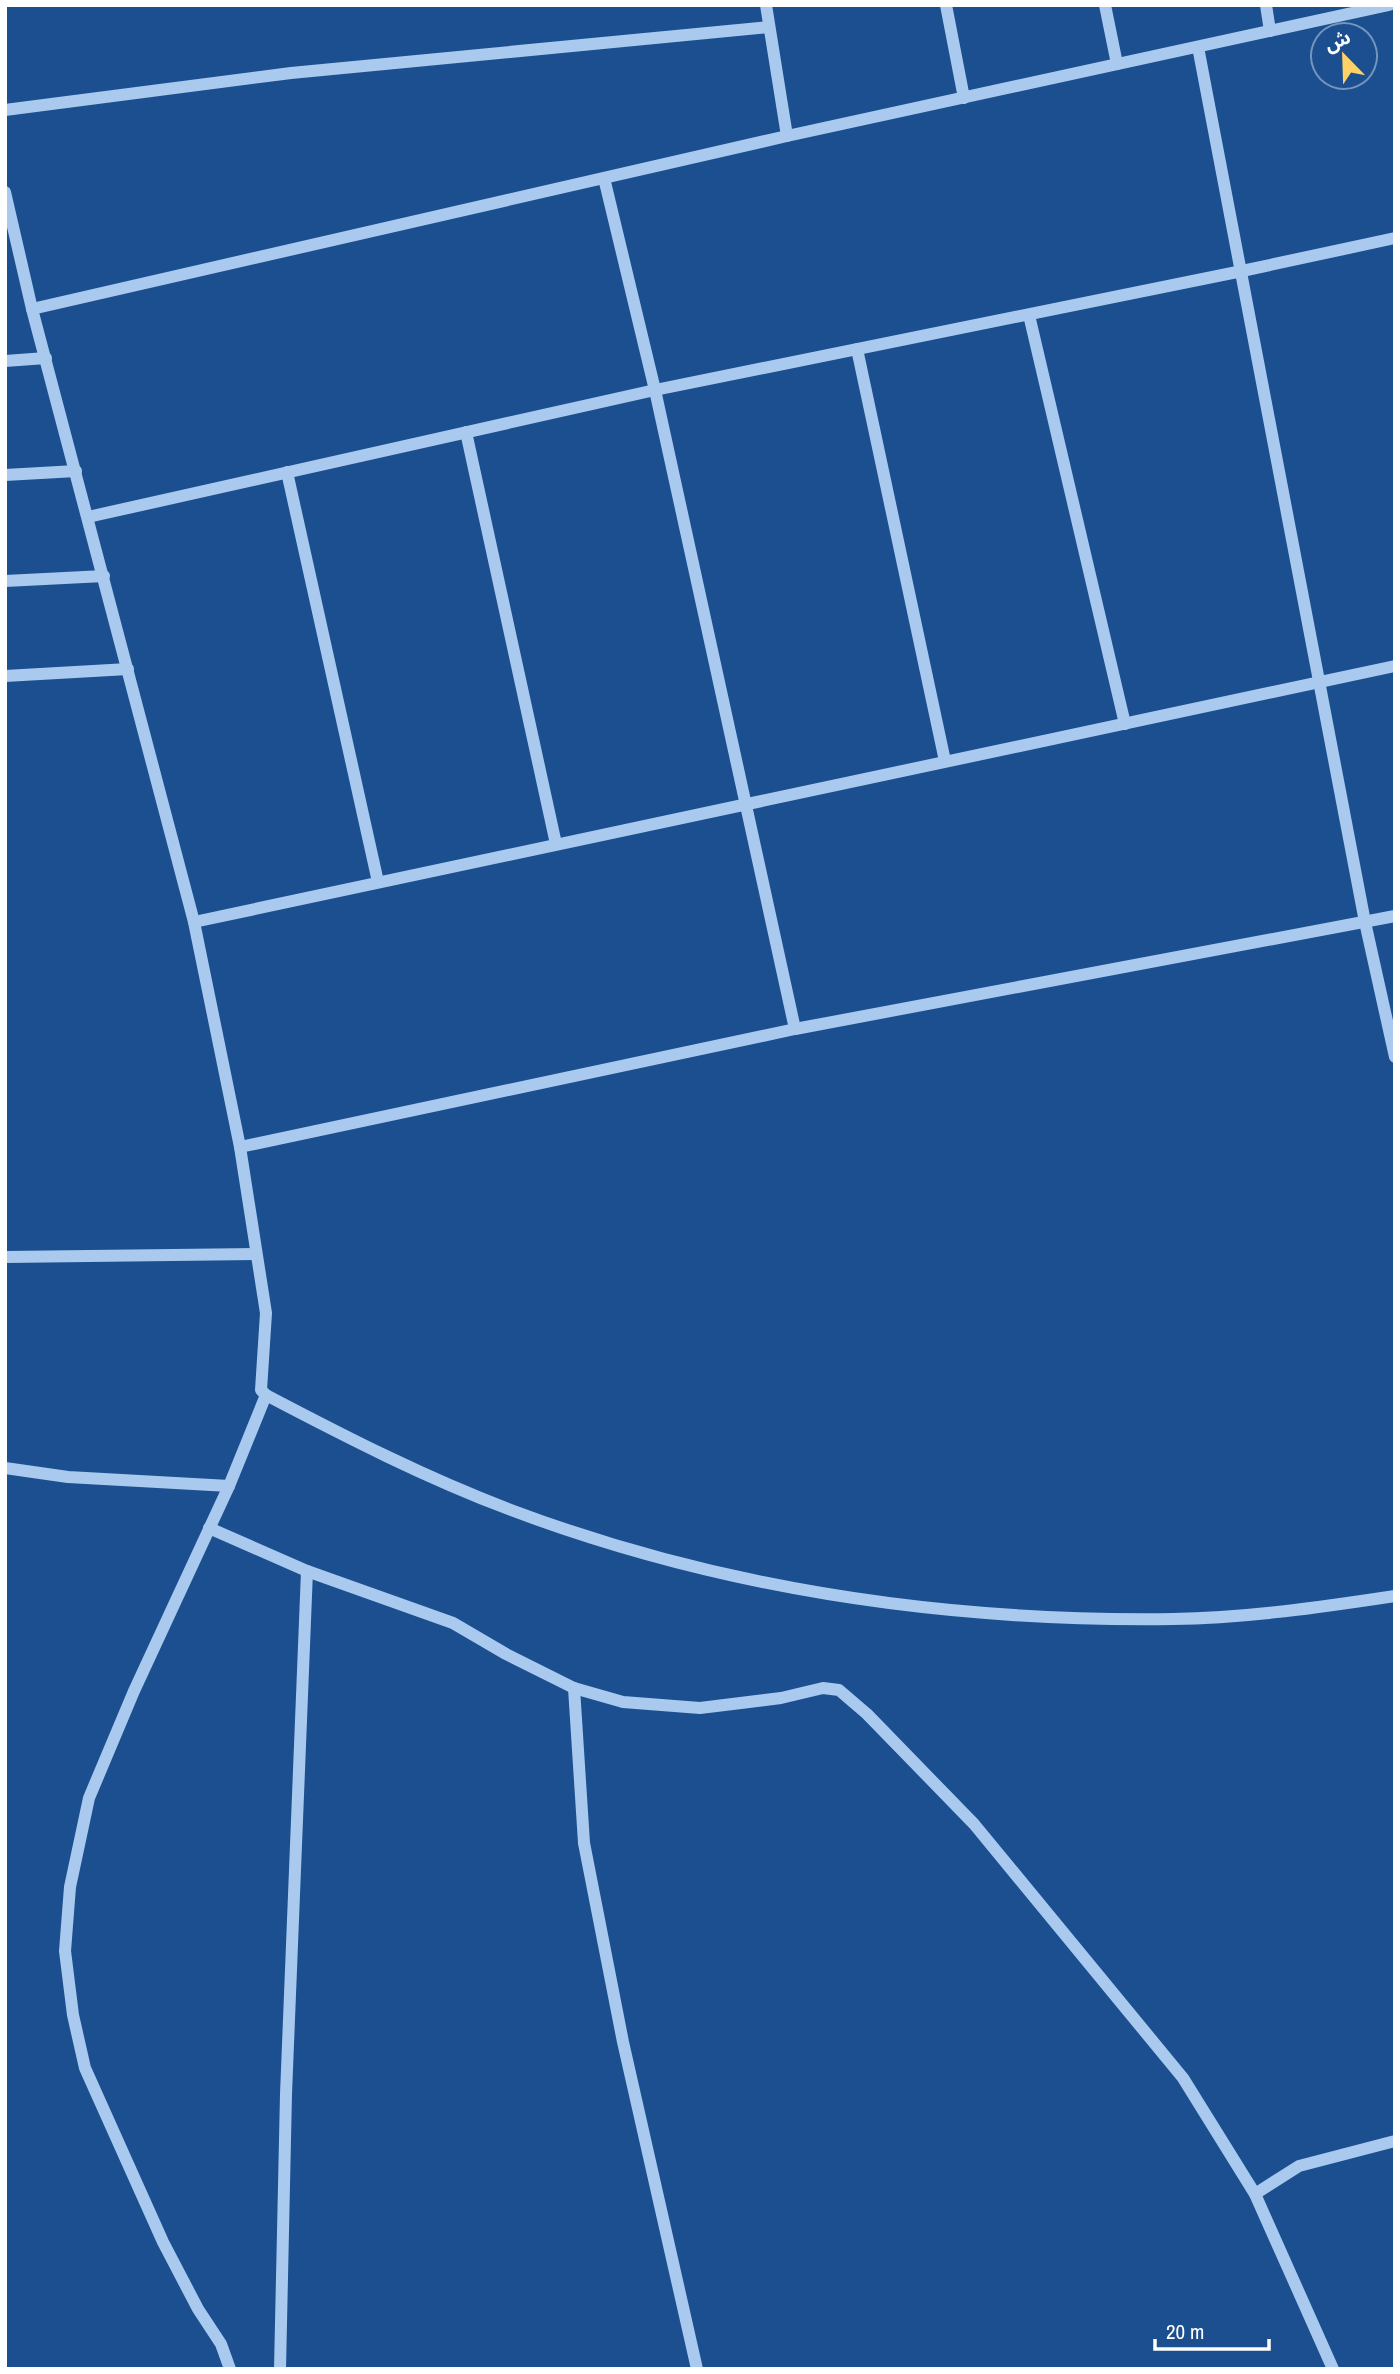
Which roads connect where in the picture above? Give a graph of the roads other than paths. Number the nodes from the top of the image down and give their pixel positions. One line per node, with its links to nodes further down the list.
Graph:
1 (766, 5): 6 (street)
2 (946, 5): 10 (street)
3 (1105, 5): 9 (street)
4 (1266, 5): 7 (street)
5 (1389, 5): 7 (street)
6 (769, 27): 11 (street); 12 (street)
7 (1270, 31): 8 (street)
8 (1198, 47): 9 (street); 17 (street)
9 (1117, 64): 10 (street)
10 (964, 98): 12 (street)
11 (5, 110)
12 (787, 136): 13 (street)
13 (604, 177): 18 (street); 23 (street)
14 (5, 192): 16 (street)
15 (1395, 238): 17 (street)
16 (11, 245): 18 (street)
17 (1242, 271): 19 (street); 34 (street)
18 (32, 309): 21 (street)
19 (1029, 315): 20 (street); 35 (street)
20 (857, 349): 23 (street); 36 (street)
21 (46, 359): 22 (street); 25 (street)
22 (5, 361)
23 (655, 390): 24 (street); 37 (street)
24 (466, 432): 26 (street); 38 (street)
25 (76, 471): 27 (street); 28 (street)
26 (287, 472): 28 (street); 39 (street)
27 (5, 475)
28 (88, 517): 29 (street)
29 (104, 576): 30 (street); 32 (street)
30 (5, 581)
31 (1395, 666): 34 (street)
32 (128, 669): 33 (street); 41 (street)
33 (5, 676)
34 (1320, 683): 35 (street); 42 (street)
35 (1125, 724): 36 (street)
36 (945, 761): 37 (street)
37 (747, 803): 38 (street); 43 (street)
38 (556, 844): 39 (street)
39 (378, 882): 41 (street)
40 (1395, 916): 42 (street)
41 (194, 922): 45 (street)
42 (1365, 922): 43 (street); 44 (street)
43 (795, 1029): 45 (street)
44 (1395, 1057)
45 (240, 1147): 46 (street)
46 (256, 1254): 47 (street); 48 (street)
47 (5, 1257)
48 (266, 1395): 50 (street); 53 (street)
49 (5, 1468): 50 (street)
50 (229, 1486): 51 (street)
51 (209, 1528): 52 (street); 57 (street)
52 (307, 1572): 54 (street); 58 (street)
53 (1395, 1596)
54 (574, 1688): 56 (street); 59 (street)
55 (1395, 2141): 56 (street)
56 (1255, 2194): 60 (street)
57 (230, 2369)
58 (280, 2369)
59 (697, 2369)
60 (1333, 2369)

